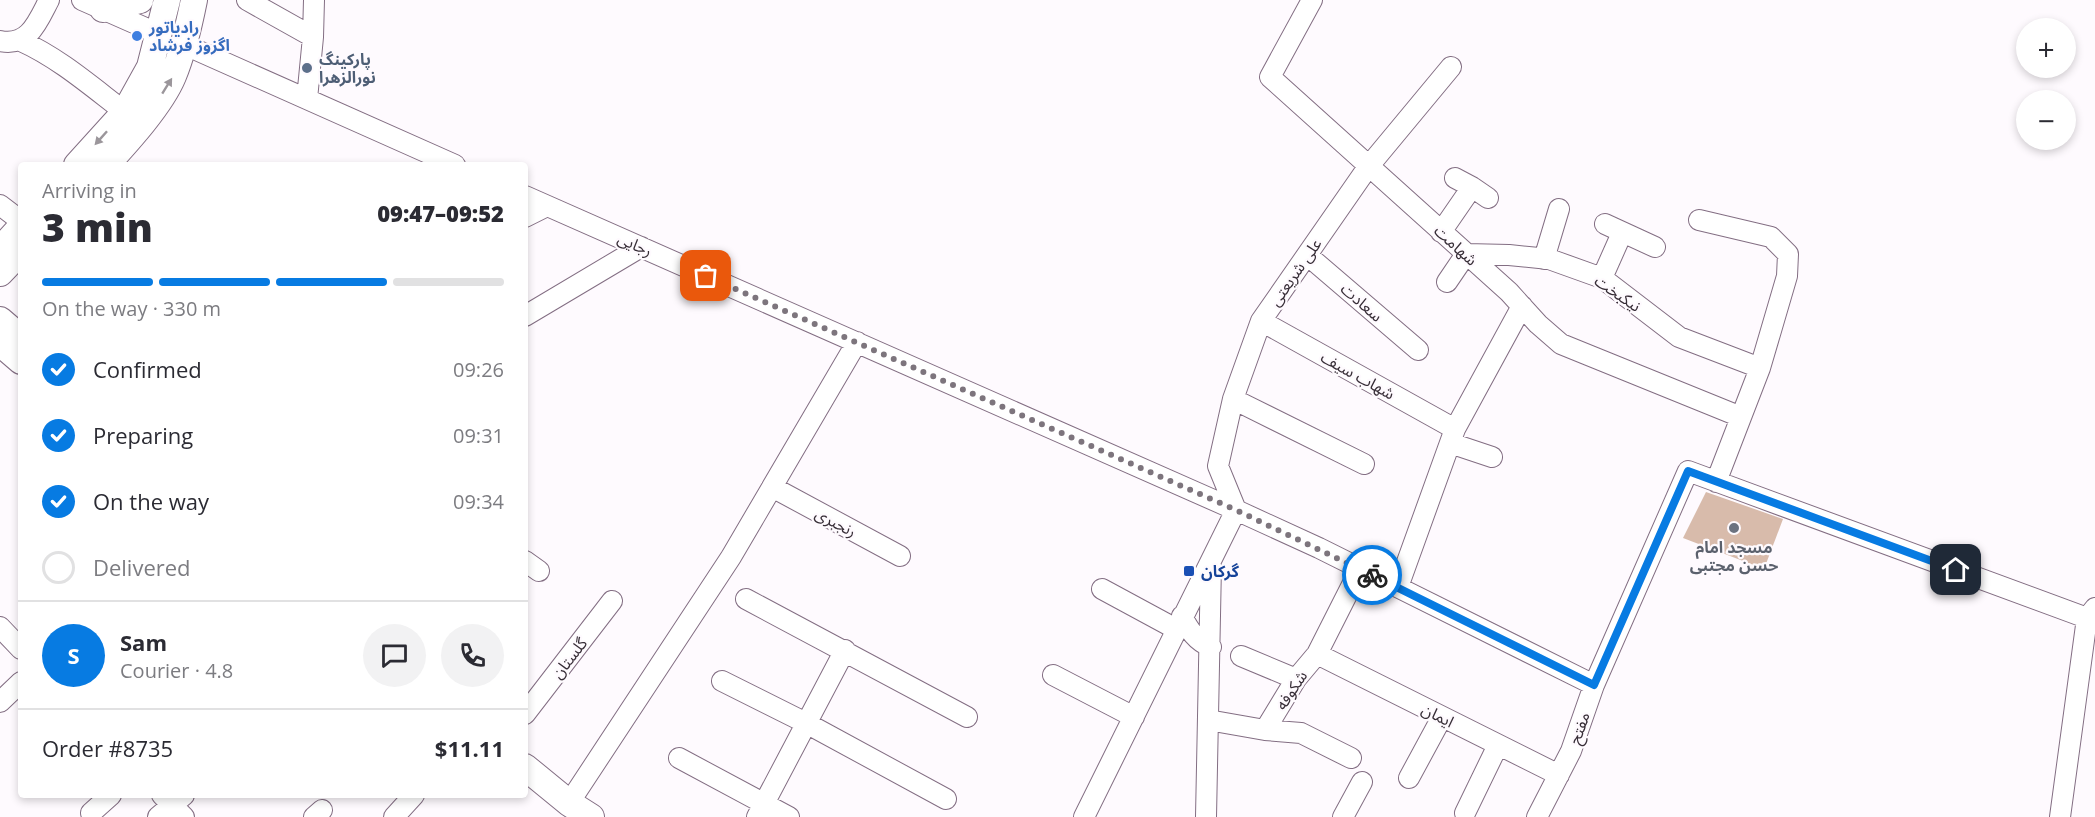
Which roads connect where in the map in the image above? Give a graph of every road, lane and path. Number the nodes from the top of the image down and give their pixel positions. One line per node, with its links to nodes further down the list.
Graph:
1 (49, 0): 12 (street)
2 (140, 0): 8 (main road)
3 (167, 0): 9 (main road)
4 (194, 0): 13 (main road)
5 (247, 0): 10 (street)
6 (314, 0): 10 (street)
7 (1312, 0): 20 (street, شهامت)
8 (93, 5): 9 (street)
9 (159, 34): 13 (main road); 16 (main road)
10 (313, 37): 15 (street)
11 (0, 41): 12 (street)
12 (21, 41): 16 (street)
13 (183, 44): 15 (street); 18 (main road, one-way to 13)
14 (1451, 67): 20 (street, علی شریعتی)
15 (307, 99): 19 (street)
16 (125, 112): 17 (main road, one-way to 17)
17 (80, 162)
18 (109, 162)
19 (448, 162)
20 (1368, 166): 30 (street, شهامت); 36 (street, علی شریعتی)
21 (528, 197): 24 (street, رجایی)
22 (1488, 198): 30 (street)
23 (0, 205): 27 (street)
24 (547, 206): 26 (street); 32 (street, رجایی)
25 (1558, 208): 37 (street)
26 (528, 216)
27 (18, 219)
28 (1699, 220): 50 (street)
29 (18, 230): 33 (main road)
30 (1442, 232): 35 (street, شهامت)
31 (1654, 247): 39 (street)
32 (642, 248): 42 (street); 46 (street, رجایی)
33 (0, 250)
34 (18, 254): 38 (main road)
35 (1466, 254): 37 (street, نیکبخت); 40 (street); 41 (street, شهامت)
36 (1307, 255): 44 (street, علی شریعتی); 48 (street, سعادت)
37 (1544, 259): 39 (street, نیکبخت)
38 (0, 273)
39 (1602, 278): 50 (street, نیکبخت)
40 (1447, 282)
41 (1522, 306): 52 (street, شهامت); 53 (street)
42 (528, 314)
43 (0, 320): 45 (main road)
44 (1261, 321): 51 (street, علی شریعتی); 53 (street, شهاب سیف)
45 (18, 335)
46 (857, 342): 57 (street); 58 (street, رجایی)
47 (0, 343): 49 (main road)
48 (1418, 350)
49 (18, 358)
50 (1760, 368): 52 (street)
51 (1233, 399): 55 (street); 58 (street, علی شریعتی)
52 (1741, 417): 56 (street)
53 (1453, 436): 54 (street, شهاب سیف); 62 (street)
54 (1492, 457)
55 (1364, 464)
56 (1716, 482): 66 (street); 78 (street, مفتح)
57 (772, 487): 59 (street, رنجبری); 98 (street)
58 (1236, 510): 60 (street); 61 (street, رجایی)
59 (900, 556)
60 (1211, 561): 67 (street); 70 (street)
61 (1360, 569): 62 (street, رجایی); 72 (street, شکوفه)
62 (1398, 587): 78 (street, رجایی)
63 (1102, 589): 67 (street)
64 (746, 599): 71 (street)
65 (612, 602): 80 (street, گلستان)
66 (2092, 616): 109 (street)
67 (1179, 622): 70 (street); 82 (street)
68 (0, 627): 69 (street)
69 (18, 646)
70 (1211, 647): 84 (street)
71 (845, 650): 81 (street); 85 (street)
72 (1317, 654): 75 (street, شکوفه); 83 (street, ایمان)
73 (1241, 656): 75 (street)
74 (1053, 675): 82 (street)
75 (1296, 679): 86 (street, شکوفه)
76 (722, 681): 85 (street)
77 (18, 685): 79 (street)
78 (1594, 685): 91 (street, مفتح)
79 (0, 702)
80 (528, 710)
81 (967, 717)
82 (1134, 717): 105 (street)
83 (1442, 717): 87 (street, ایمان); 92 (street)
84 (1208, 720): 86 (street); 106 (street)
85 (806, 723): 97 (street); 99 (street)
86 (1265, 730): 89 (street, شکوفه)
87 (1498, 745): 91 (street, ایمان); 101 (street)
88 (679, 758): 99 (street)
89 (1351, 758)
90 (528, 770): 98 (main road)
91 (1559, 775): 108 (street, مفتح)
92 (1409, 778)
93 (1362, 782): 107 (street)
94 (528, 789): 98 (main road)
95 (108, 798): 100 (street)
96 (411, 798): 102 (street)
97 (945, 799)
98 (565, 810): 103 (main road)
99 (760, 810): 104 (street)
100 (91, 813)
101 (1465, 813)
102 (394, 817)
103 (591, 817)
104 (789, 817)
105 (1084, 817)
106 (1206, 817)
107 (1343, 817)
108 (1537, 817)
109 (2060, 817)

